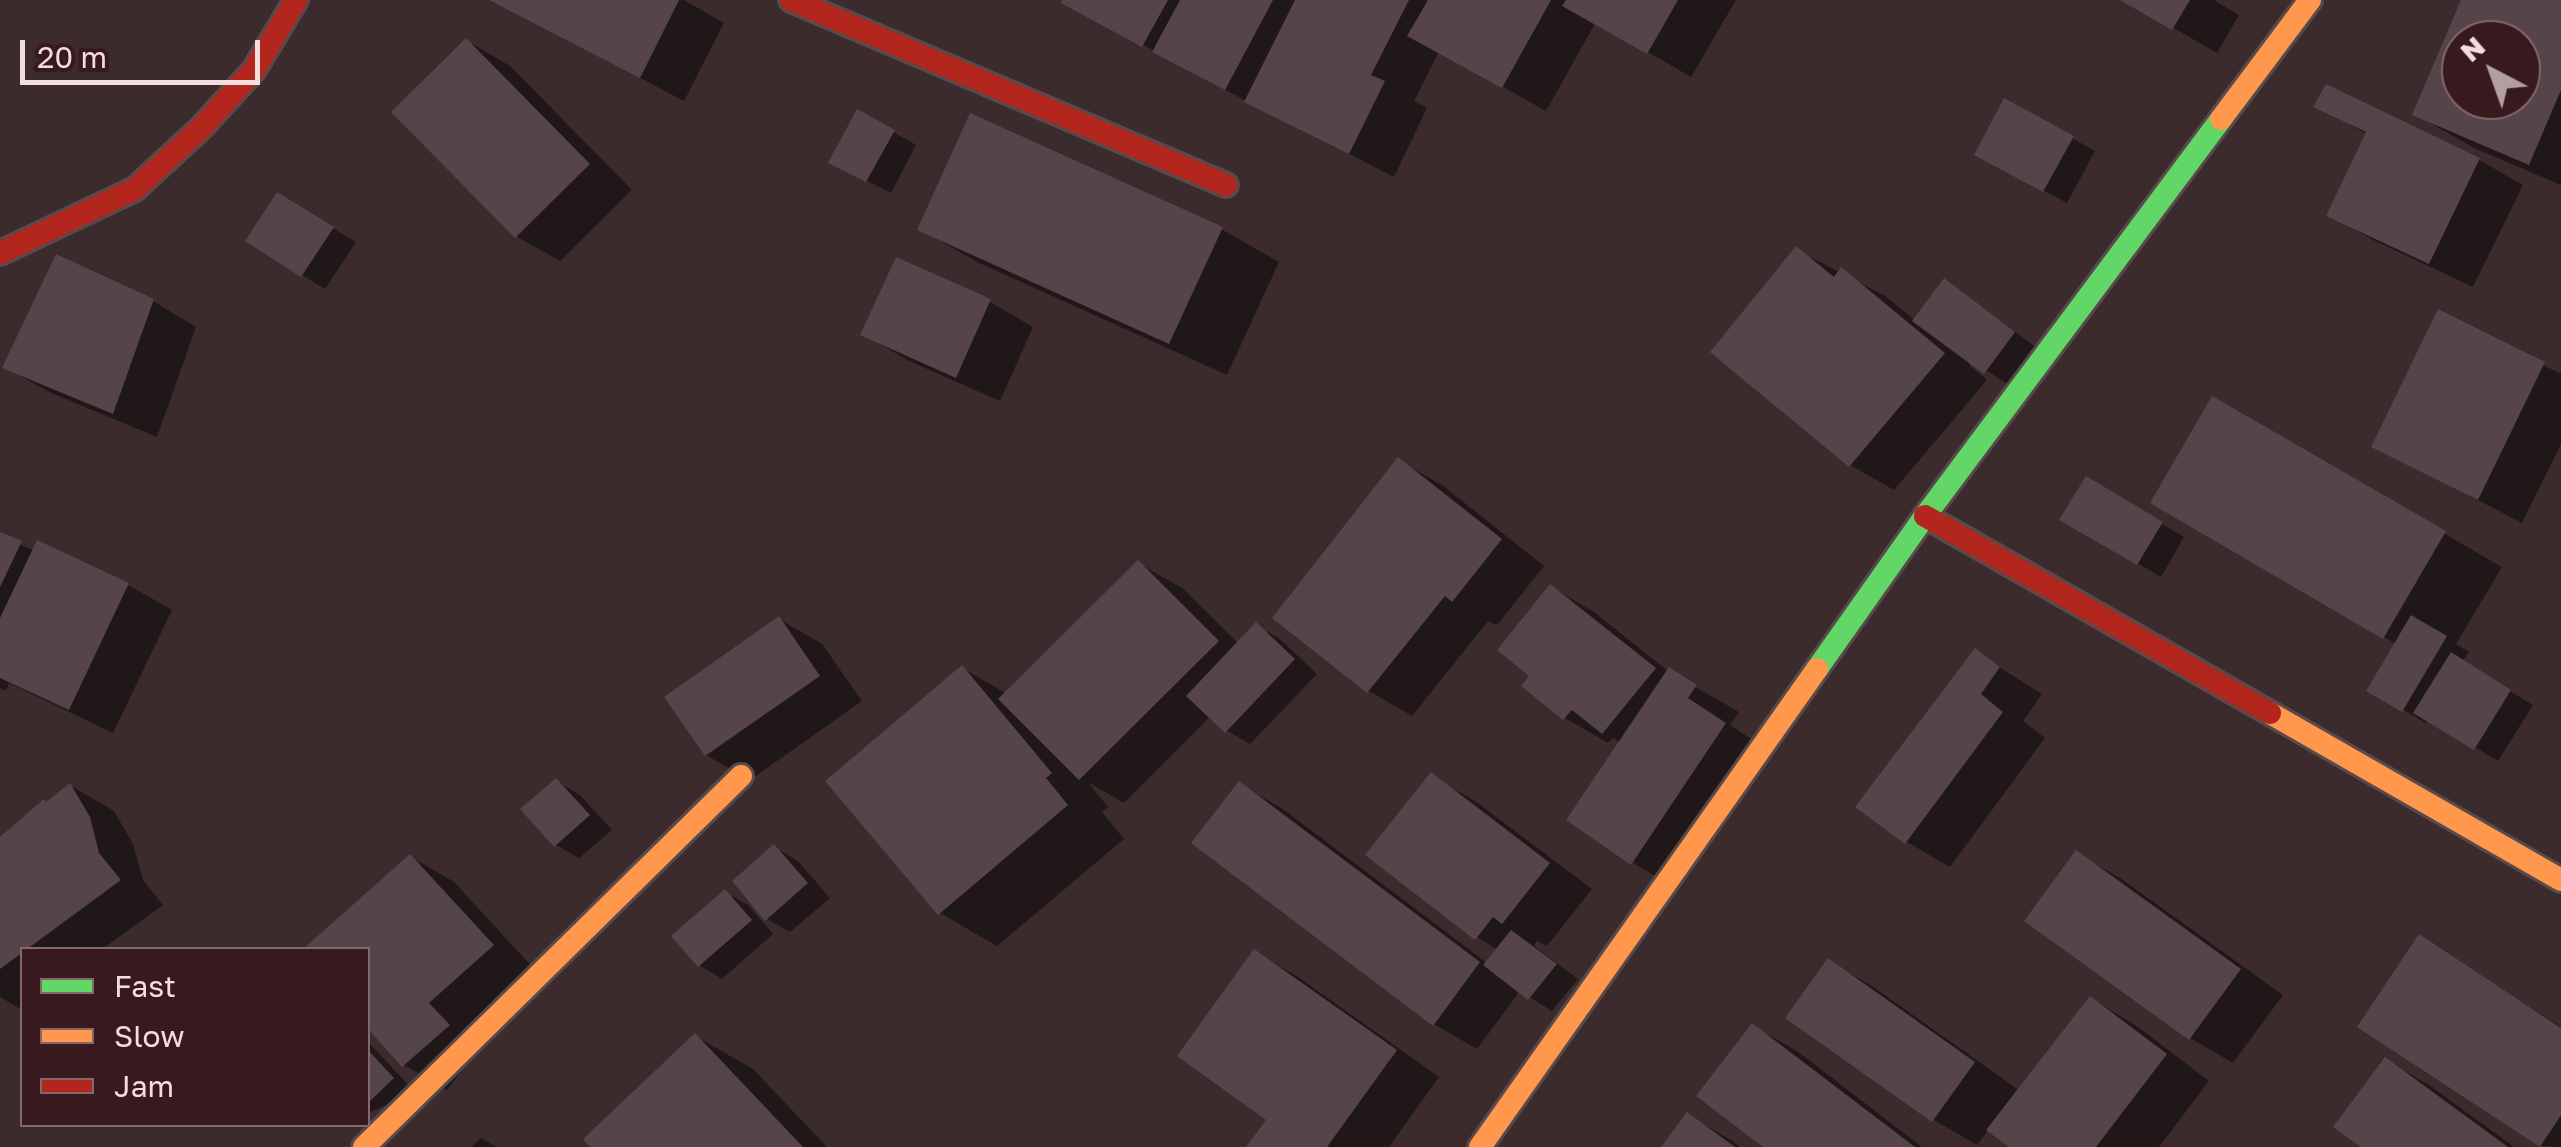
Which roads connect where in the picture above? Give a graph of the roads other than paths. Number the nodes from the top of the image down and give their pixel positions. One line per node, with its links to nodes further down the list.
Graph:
1 (296, 0): 5 (street)
2 (790, 0): 4 (street)
3 (2310, 0): 6 (street)
4 (1226, 185)
5 (0, 253)
6 (1924, 516): 8 (street); 10 (street)
7 (741, 776): 9 (street)
8 (2561, 880)
9 (364, 1147)
10 (1480, 1147)

